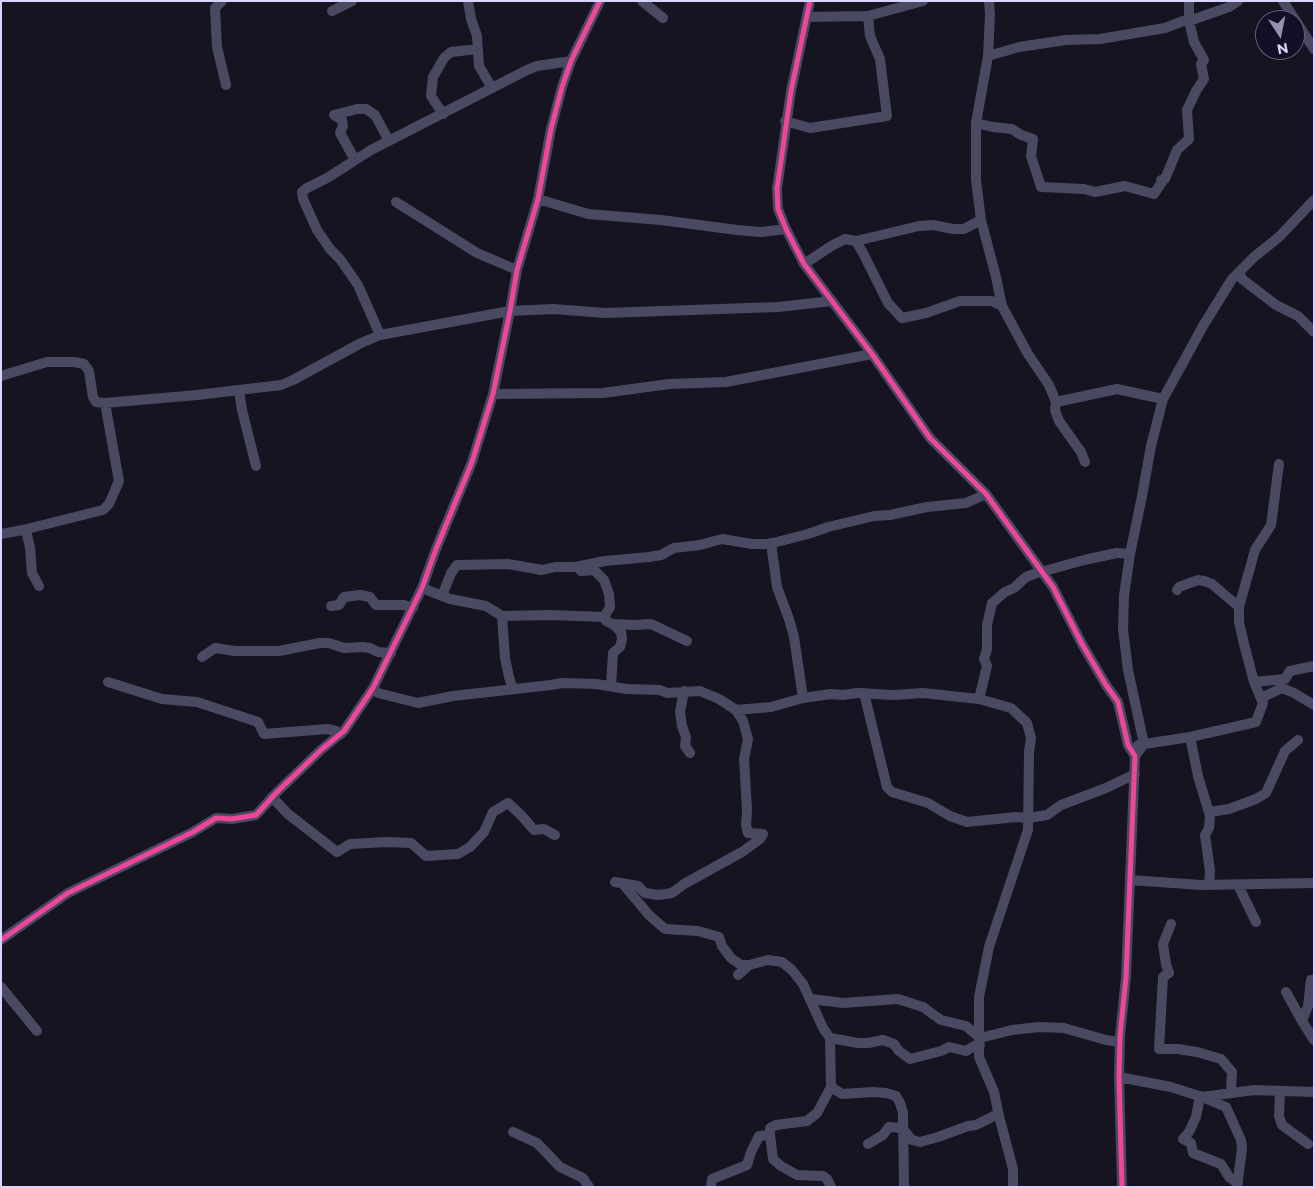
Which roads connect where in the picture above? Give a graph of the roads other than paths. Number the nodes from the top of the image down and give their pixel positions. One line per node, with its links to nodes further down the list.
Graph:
1 (222, 1): 21 (street)
2 (352, 1): 12 (street)
3 (468, 1): 17 (street)
4 (600, 1): 20 (street)
5 (642, 1): 15 (street)
6 (810, 1): 14 (street)
7 (923, 1): 13 (street)
8 (989, 1): 19 (street)
9 (1189, 1): 16 (street)
10 (1238, 1): 16 (street)
11 (1283, 1): 18 (street)
12 (332, 11)
13 (868, 16): 14 (street); 24 (street)
14 (807, 17): 24 (street)
15 (663, 18)
16 (1189, 22): 19 (street); 25 (street)
17 (478, 49): 22 (street); 23 (street)
18 (1314, 49)
19 (988, 56): 25 (street)
20 (571, 62): 22 (street); 28 (street)
21 (226, 85)
22 (492, 88): 23 (street)
23 (443, 114): 26 (street)
24 (785, 121): 32 (street)
25 (976, 123): 31 (street)
26 (388, 141): 27 (street); 27 (street)
27 (355, 160): 43 (street)
28 (538, 199): 32 (street); 35 (street)
29 (1314, 200): 36 (street)
30 (396, 202): 35 (street)
31 (981, 220): 33 (street); 37 (street)
32 (786, 229): 34 (street)
33 (856, 241): 34 (street); 39 (street)
34 (804, 264): 38 (street)
35 (517, 270): 41 (street)
36 (1239, 272): 42 (street); 48 (street)
37 (999, 292): 39 (street); 40 (street)
38 (832, 301): 41 (street); 44 (street)
39 (992, 301): 40 (street)
40 (1002, 306): 49 (street)
41 (510, 311): 43 (street); 47 (street)
42 (1314, 332)
43 (380, 335): 46 (street)
44 (872, 354): 47 (street); 54 (street)
45 (1, 376): 50 (street)
46 (240, 390): 50 (street); 53 (street)
47 (492, 394): 62 (street)
48 (1163, 399): 49 (street); 58 (street)
49 (1056, 402): 51 (street)
50 (106, 403): 55 (street)
51 (1085, 462)
52 (1279, 464): 66 (street)
53 (256, 466)
54 (986, 494): 57 (street); 60 (street)
55 (26, 530): 56 (street); 61 (street)
56 (1, 534)
57 (771, 543): 59 (street); 82 (street)
58 (1130, 554): 60 (street); 90 (street)
59 (542, 570): 64 (street); 69 (street)
60 (1041, 572): 84 (street); 91 (street)
61 (39, 586)
62 (422, 588): 64 (street); 67 (street)
63 (1177, 590): 66 (street)
64 (442, 596): 68 (street)
65 (331, 606): 67 (street)
66 (1239, 607): 76 (street)
67 (413, 608): 72 (street)
68 (502, 616): 69 (street); 79 (street)
69 (604, 617): 70 (street)
70 (614, 624): 71 (street); 77 (street)
71 (688, 641)
72 (391, 652): 73 (street); 78 (street)
73 (202, 657)
74 (1314, 666): 76 (street)
75 (108, 682): 87 (street)
76 (1254, 682): 83 (street)
77 (611, 686): 79 (street); 80 (street)
78 (373, 688): 79 (street); 87 (street)
79 (513, 689)
80 (684, 691): 86 (street); 92 (street)
81 (864, 693): 82 (street); 84 (street); 97 (street)
82 (803, 698): 86 (street)
83 (1261, 698): 85 (street); 88 (street)
84 (979, 699): 97 (street)
85 (1314, 705)
86 (736, 710): 106 (street)
87 (341, 734): 95 (street)
88 (1190, 737): 90 (street); 96 (street)
89 (1298, 740): 96 (street)
90 (1144, 744): 91 (street); 93 (street)
91 (1128, 745): 93 (street)
92 (690, 753)
93 (1135, 756): 94 (street)
94 (1135, 774): 97 (street); 99 (street)
95 (272, 798): 98 (street); 105 (street)
96 (1209, 812): 101 (street)
97 (1028, 818): 116 (street)
98 (555, 835)
99 (1130, 880): 101 (street); 117 (street)
100 (1314, 884): 102 (street)
101 (1209, 885): 102 (street)
102 (1238, 885): 103 (street)
103 (1256, 922)
104 (1171, 924): 122 (street)
105 (1, 940)
106 (749, 965): 107 (street); 111 (street)
107 (738, 975)
108 (1314, 980): 112 (street)
109 (1, 987): 113 (street)
110 (1286, 992): 112 (street)
111 (811, 999): 114 (street); 116 (street)
112 (1302, 1021): 115 (street)
113 (37, 1031)
114 (830, 1038): 116 (street); 119 (street)
115 (1314, 1040)
116 (980, 1042): 117 (street); 124 (street)
117 (1120, 1042): 118 (street)
118 (1119, 1077): 123 (street); 136 (street)
119 (831, 1087): 125 (street); 127 (street)
120 (1280, 1092): 121 (street); 122 (street); 129 (street)
121 (1314, 1092)
122 (1231, 1093): 123 (street)
123 (1201, 1097): 130 (street); 130 (street)
124 (998, 1114): 125 (street); 135 (street)
125 (902, 1128): 128 (street); 134 (street)
126 (513, 1132): 131 (street)
127 (770, 1135): 132 (street); 133 (street)
128 (868, 1144)
129 (1308, 1144)
130 (1237, 1185)
131 (589, 1187)
132 (711, 1187)
133 (831, 1187)
134 (904, 1187)
135 (1013, 1187)
136 (1122, 1187)

